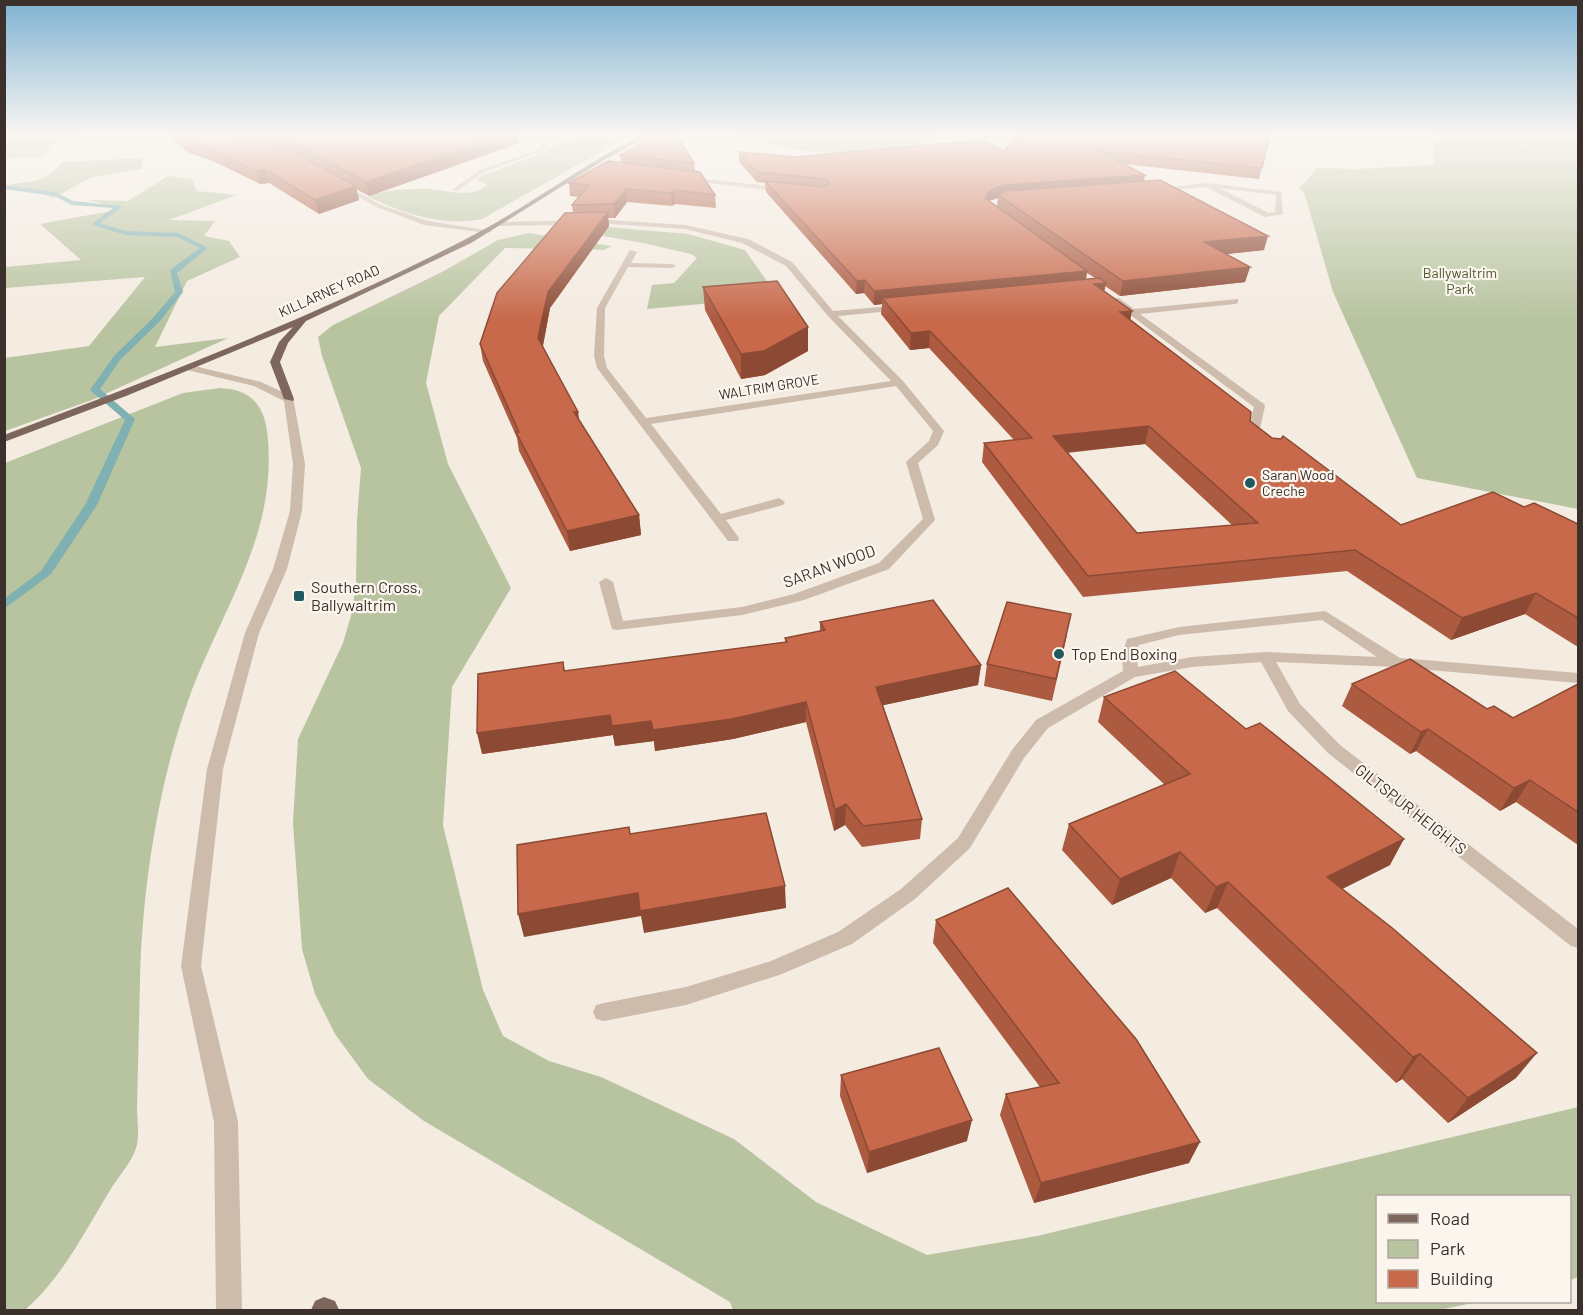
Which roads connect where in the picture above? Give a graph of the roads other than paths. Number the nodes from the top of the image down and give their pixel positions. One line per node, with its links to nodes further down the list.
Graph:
1 (362, 196): 6 (street)
2 (543, 196): 5 (main road, KILLARNEY ROAD)
3 (1230, 196): 4 (street)
4 (1280, 196)
5 (499, 224): 6 (main road, KILLARNEY ROAD); 14 (street, SARAN WOOD)
6 (488, 231): 15 (main road, KILLARNEY ROAD)
7 (633, 252): 8 (street)
8 (625, 265): 9 (street); 19 (street)
9 (672, 266)
10 (1107, 294): 13 (street)
11 (1234, 301): 13 (street)
12 (913, 306): 14 (street)
13 (1132, 312): 21 (street)
14 (831, 314): 17 (street, SARAN WOOD)
15 (306, 318): 16 (main road, KILLARNEY ROAD); 18 (main road)
16 (190, 368): 18 (street); 20 (main road, KILLARNEY ROAD)
17 (899, 382): 19 (street, WALTRIM GROVE); 25 (street, SARAN WOOD)
18 (289, 399): 32 (street)
19 (643, 422): 23 (street)
20 (4, 439)
21 (1264, 448)
22 (779, 502): 23 (street)
23 (718, 518): 24 (street)
24 (733, 538)
25 (606, 582)
26 (1266, 657): 27 (street); 28 (street); 30 (street, GILTSPUR HEIGHTS)
27 (1396, 662): 28 (street); 29 (street)
28 (1131, 674): 31 (street)
29 (1578, 678)
30 (1578, 940)
31 (604, 1012)
32 (229, 1311)

